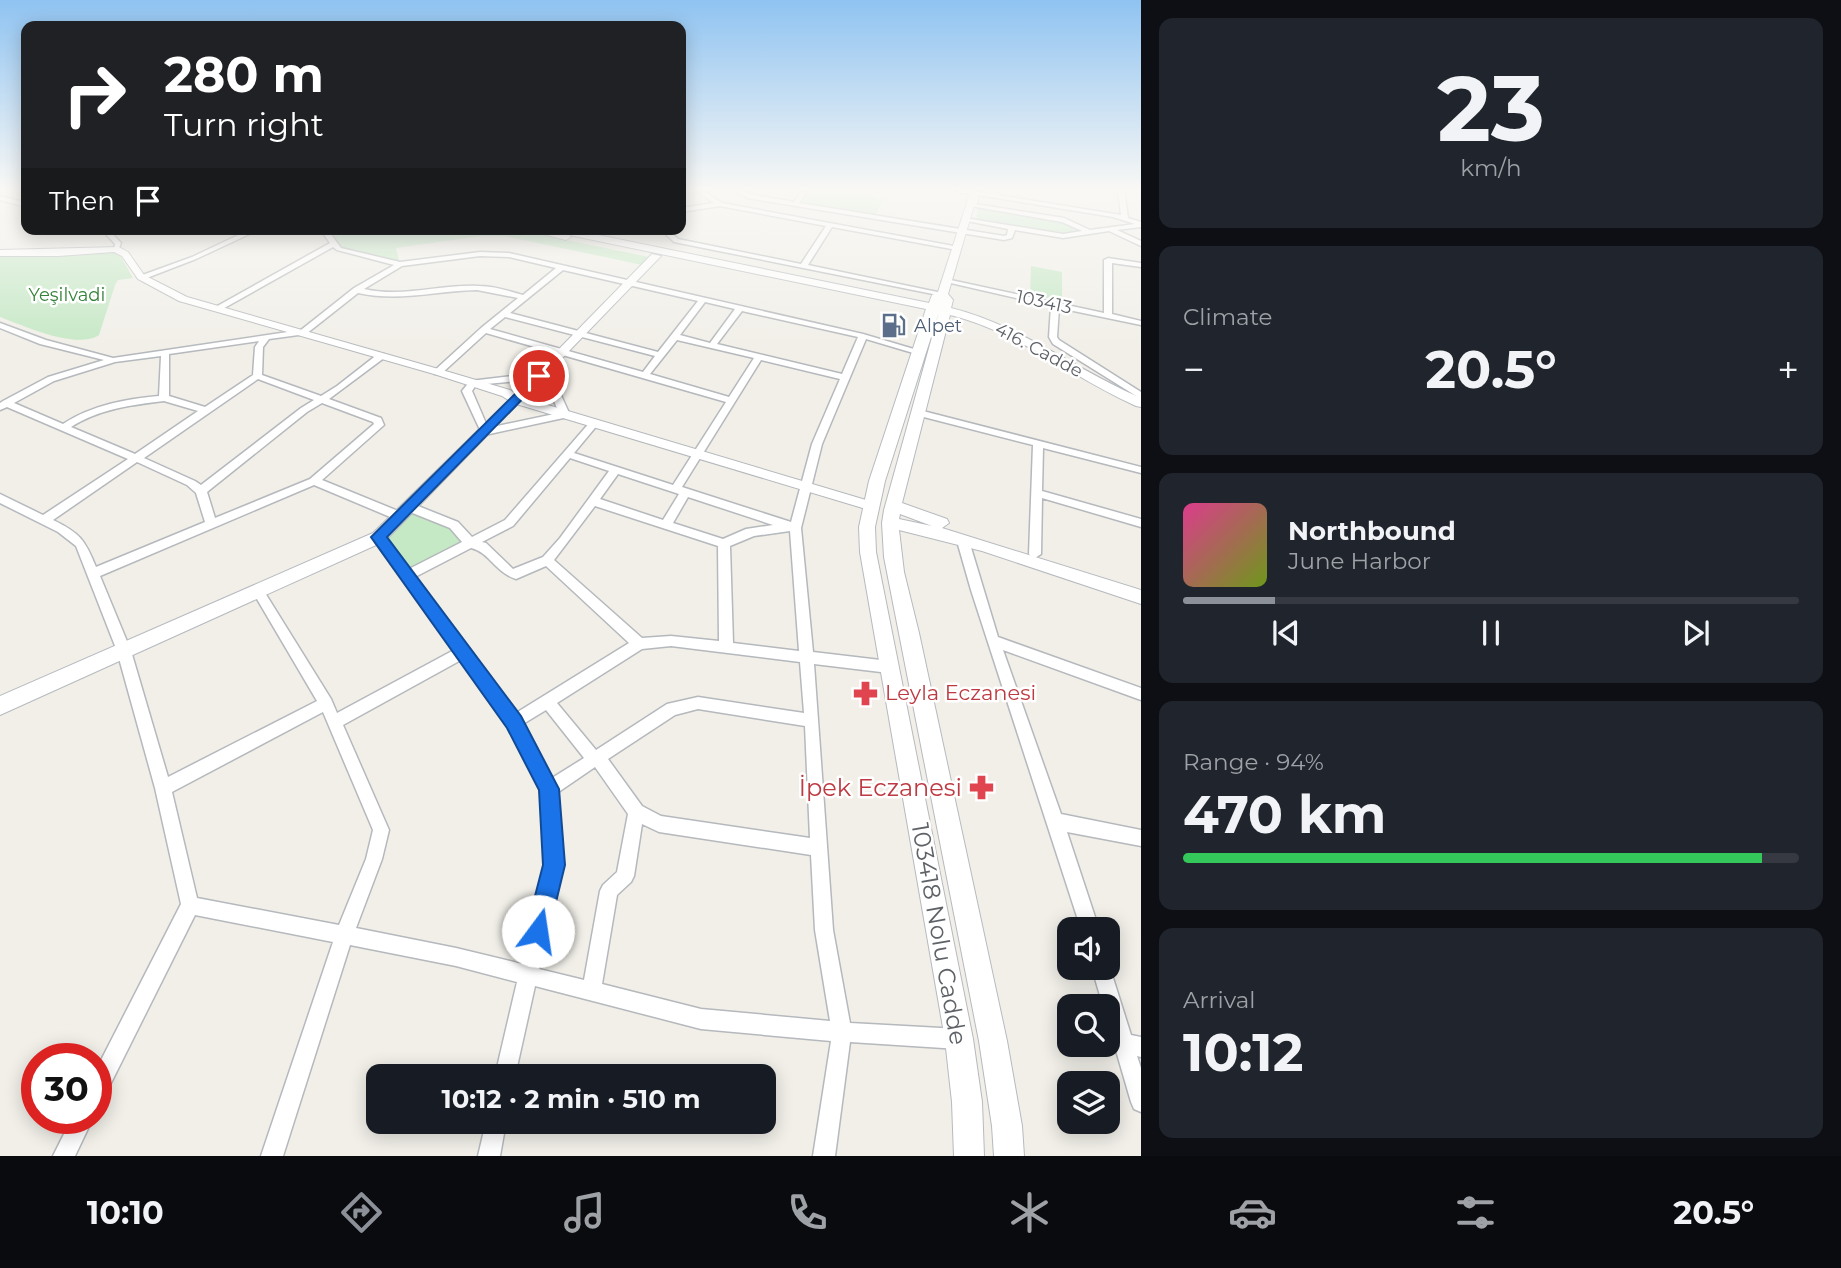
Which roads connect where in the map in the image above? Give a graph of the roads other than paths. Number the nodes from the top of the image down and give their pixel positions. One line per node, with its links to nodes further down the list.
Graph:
1 (119, 244): 11 (street)
2 (225, 244): 18 (street)
3 (334, 244): 14 (street); 26 (street)
4 (599, 244): 13 (main road)
5 (627, 244): 25 (main road)
6 (690, 244): 17 (street, 103413)
7 (817, 244): 17 (street)
8 (936, 244): 10 (street)
9 (958, 244): 10 (main road)
10 (957, 248): 25 (main road)
11 (116, 249): 12 (street); 18 (street)
12 (0, 253)
13 (656, 256): 19 (main road); 25 (main road)
14 (400, 264): 16 (street); 20 (street)
15 (1141, 265): 28 (street)
16 (562, 267): 19 (street); 21 (street)
17 (803, 267): 25 (street, 103413)
18 (141, 277): 26 (street)
19 (630, 283): 22 (street); 34 (main road)
20 (357, 290): 21 (street); 33 (street)
21 (526, 298): 27 (street)
22 (703, 300): 24 (street); 36 (street)
23 (1055, 305): 25 (street, 103413); 28 (street, 103413); 52 (street)
24 (740, 308): 35 (street); 38 (street)
25 (942, 308): 40 (main road, 103418 Nolu Cadde); 57 (main road, 416. Cadde); 60 (main road); 61 (main road)
26 (216, 309): 31 (street)
27 (503, 314): 32 (street); 34 (street)
28 (1108, 316): 29 (street, 103413)
29 (1141, 323)
30 (0, 325): 45 (street)
31 (279, 326): 33 (street); 37 (street)
32 (484, 330): 41 (street); 46 (street)
33 (303, 332): 37 (street); 43 (street)
34 (580, 334): 41 (main road); 42 (street)
35 (863, 336): 40 (street); 50 (street)
36 (676, 337): 38 (street); 42 (street)
37 (264, 338): 39 (street); 48 (street)
38 (712, 345): 44 (street)
39 (165, 352): 45 (street); 53 (street)
40 (920, 352): 79 (main road, 103418 Nolu Cadde)
41 (563, 353): 47 (street); 49 (main road)
42 (660, 355): 47 (street)
43 (381, 356): 46 (street); 54 (street)
44 (759, 357): 50 (street); 56 (street)
45 (114, 360): 58 (street)
46 (438, 372): 51 (street)
47 (645, 375): 56 (street)
48 (257, 376): 54 (street); 59 (street)
49 (539, 376): 51 (street); 55 (main road); 62 (street)
50 (845, 377): 73 (street)
51 (473, 383): 55 (street); 65 (street)
52 (1141, 396)
53 (164, 398): 59 (street); 64 (street)
54 (321, 399): 72 (street); 75 (street)
55 (517, 400): 62 (street); 65 (main road)
56 (732, 400): 68 (street)
57 (1141, 403)
58 (3, 405): 64 (street)
59 (204, 410): 69 (street)
60 (1141, 412)
61 (919, 413): 66 (street); 81 (main road)
62 (565, 415): 63 (street); 65 (street)
63 (594, 423): 67 (street); 68 (street)
64 (63, 428): 69 (street)
65 (485, 432): 80 (main road)
66 (1038, 444): 71 (street); 76 (street)
67 (568, 454): 70 (street); 89 (street)
68 (697, 454): 73 (street); 74 (street)
69 (136, 458): 75 (street); 82 (street)
70 (616, 469): 74 (street); 78 (street)
71 (1141, 470)
72 (314, 481): 80 (street); 84 (street)
73 (807, 486): 79 (street); 86 (street)
74 (681, 490): 85 (street); 86 (street)
75 (201, 491): 84 (street)
76 (1037, 493): 83 (street); 91 (street)
77 (0, 498): 82 (street)
78 (593, 501): 85 (street); 92 (street)
79 (871, 506): 104 (main road, 103418 Nolu Cadde)
80 (404, 512): 87 (main road); 89 (street)
81 (891, 515): 88 (main road); 91 (main road); 138 (main road)
82 (44, 520): 93 (street)
83 (1141, 523)
84 (211, 525): 93 (street)
85 (665, 526): 90 (street)
86 (795, 528): 90 (street); 103 (street)
87 (379, 537): 94 (street); 96 (main road)
88 (963, 541): 97 (main road); 98 (street)
89 (470, 543): 92 (street); 94 (street)
90 (724, 544): 100 (street)
91 (1035, 554): 95 (main road)
92 (547, 560): 99 (street)
93 (94, 573): 101 (street)
94 (406, 576): 102 (street)
95 (1141, 587)
96 (258, 591): 101 (main road); 107 (street)
97 (1141, 597)
98 (992, 641): 105 (street); 116 (street)
99 (639, 644): 100 (street); 106 (street)
100 (726, 647): 103 (street)
101 (124, 651): 108 (main road); 113 (street)
102 (463, 652): 110 (street); 111 (street)
103 (805, 655): 104 (street); 109 (street)
104 (889, 667): 126 (main road, 103418 Nolu Cadde)
105 (1141, 694)
106 (547, 701): 111 (street); 112 (street)
107 (326, 703): 110 (street); 113 (street)
108 (0, 706)
109 (812, 721): 112 (street); 118 (street)
110 (334, 722): 121 (street)
111 (514, 722): 114 (street)
112 (596, 758): 114 (street); 115 (street)
113 (163, 788): 119 (street)
114 (549, 789): 122 (street)
115 (636, 813): 118 (street); 124 (street)
116 (1055, 821): 117 (street); 120 (street)
117 (1141, 838)
118 (820, 848): 125 (street)
119 (190, 905): 121 (street); 128 (street)
120 (1086, 917)
121 (344, 936): 122 (street); 134 (street)
122 (527, 976): 124 (street); 129 (street)
123 (1106, 980): 127 (street)
124 (591, 992): 125 (street)
125 (842, 1032): 126 (street); 136 (street)
126 (959, 1039): 137 (main road, 103418 Nolu Cadde)
127 (1132, 1046): 130 (street)
128 (112, 1060)
129 (509, 1064)
130 (1141, 1102)
131 (75, 1134): 133 (street)
132 (494, 1134): 135 (street)
133 (64, 1156)
134 (272, 1156)
135 (489, 1156)
136 (824, 1156)
137 (969, 1156)
138 (1009, 1156)

